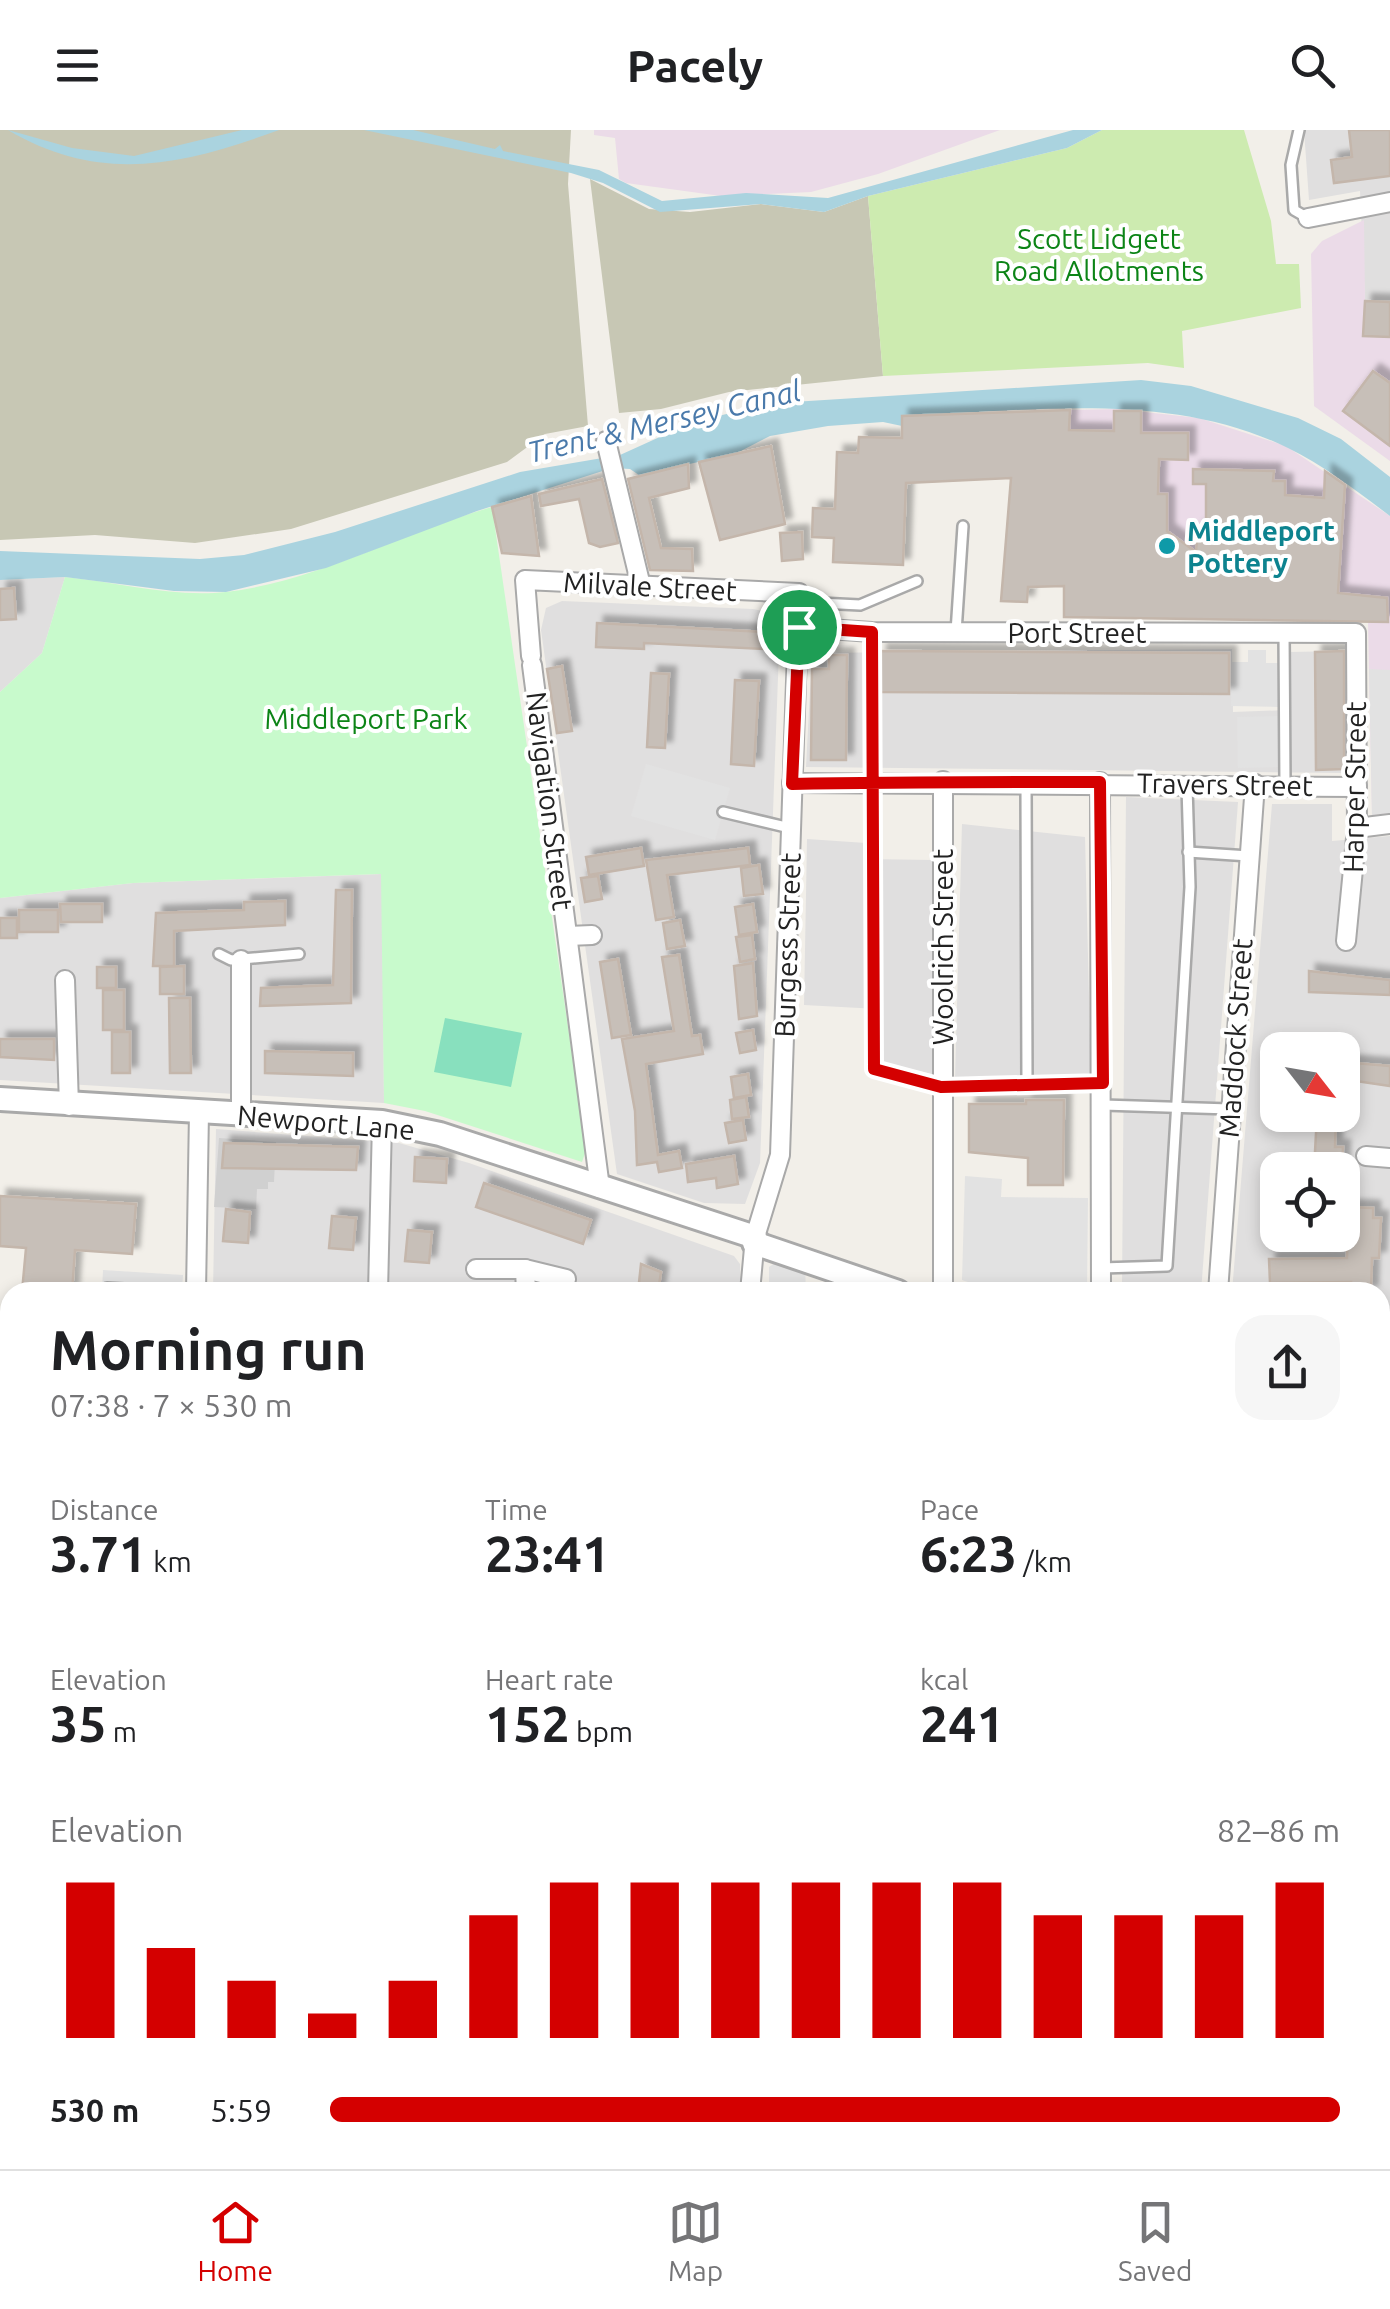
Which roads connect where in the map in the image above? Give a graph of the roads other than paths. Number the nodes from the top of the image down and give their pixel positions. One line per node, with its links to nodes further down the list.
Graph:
1 (1298, 130): 3 (lane)
2 (1390, 202): 3 (street)
3 (1308, 218)
4 (606, 441): 7 (street)
5 (963, 526): 11 (lane)
6 (917, 581): 8 (lane)
7 (641, 586): 8 (street, Milvale Street); 14 (street, Milvale Street)
8 (799, 598): 9 (street, Burgess Street)
9 (799, 627): 10 (street, Port Street); 20 (street, Burgess Street)
10 (872, 632): 11 (street, Port Street); 17 (lane)
11 (956, 632): 12 (street, Port Street)
12 (1284, 633): 13 (street, Port Street); 22 (lane)
13 (1356, 634): 23 (street, Harper Street)
14 (532, 660): 31 (street, Navigation Street)
15 (1254, 776): 21 (street, Travers Street); 22 (street, Travers Street); 29 (street, Maddock Street)
16 (943, 781): 17 (street, Travers Street); 18 (street, Travers Street); 39 (street, Woolrich Street)
17 (870, 782): 20 (street, Travers Street); 39 (lane)
18 (1026, 782): 19 (street, Travers Street); 37 (lane)
19 (1100, 782): 21 (street, Travers Street); 38 (street)
20 (792, 784): 26 (street, Burgess Street)
21 (1186, 784): 28 (lane)
22 (1285, 785): 23 (street, Travers Street)
23 (1357, 787): 27 (street, Harper Street)
24 (723, 812): 26 (lane)
25 (1390, 824): 27 (street)
26 (790, 828): 51 (street, Burgess Street)
27 (1356, 828): 32 (street, Harper Street)
28 (1188, 852): 29 (lane); 43 (lane)
29 (1249, 856): 44 (street, Maddock Street)
30 (592, 934): 31 (street, Navigation Street)
31 (568, 936): 50 (street, Navigation Street)
32 (1346, 941)
33 (218, 954): 35 (lane)
34 (299, 954): 35 (lane)
35 (241, 960): 46 (street)
36 (65, 980): 42 (street)
37 (1027, 1083): 38 (lane); 39 (lane)
38 (1103, 1083): 41 (street)
39 (941, 1085): 61 (street, Woolrich Street)
40 (0, 1100): 42 (street, Newport Lane)
41 (1103, 1105): 43 (lane); 53 (street)
42 (69, 1106): 45 (street, Newport Lane)
43 (1179, 1109): 44 (lane); 53 (lane)
44 (1230, 1109): 63 (street, Maddock Street)
45 (200, 1112): 46 (street, Newport Lane); 56 (street)
46 (241, 1114): 47 (street, Newport Lane)
47 (382, 1122): 50 (street, Newport Lane); 57 (street)
48 (1366, 1156): 49 (street)
49 (1390, 1158)
50 (600, 1188): 51 (street, Newport Lane)
51 (754, 1240): 59 (street, Burgess Street); 60 (street, Newport Lane)
52 (526, 1268): 54 (street); 55 (street); 58 (street)
53 (1101, 1268): 62 (street)
54 (476, 1269)
55 (566, 1278)
56 (196, 1282)
57 (378, 1282)
58 (526, 1282)
59 (751, 1282)
60 (870, 1282)
61 (943, 1282)
62 (1101, 1282)
63 (1219, 1282)

